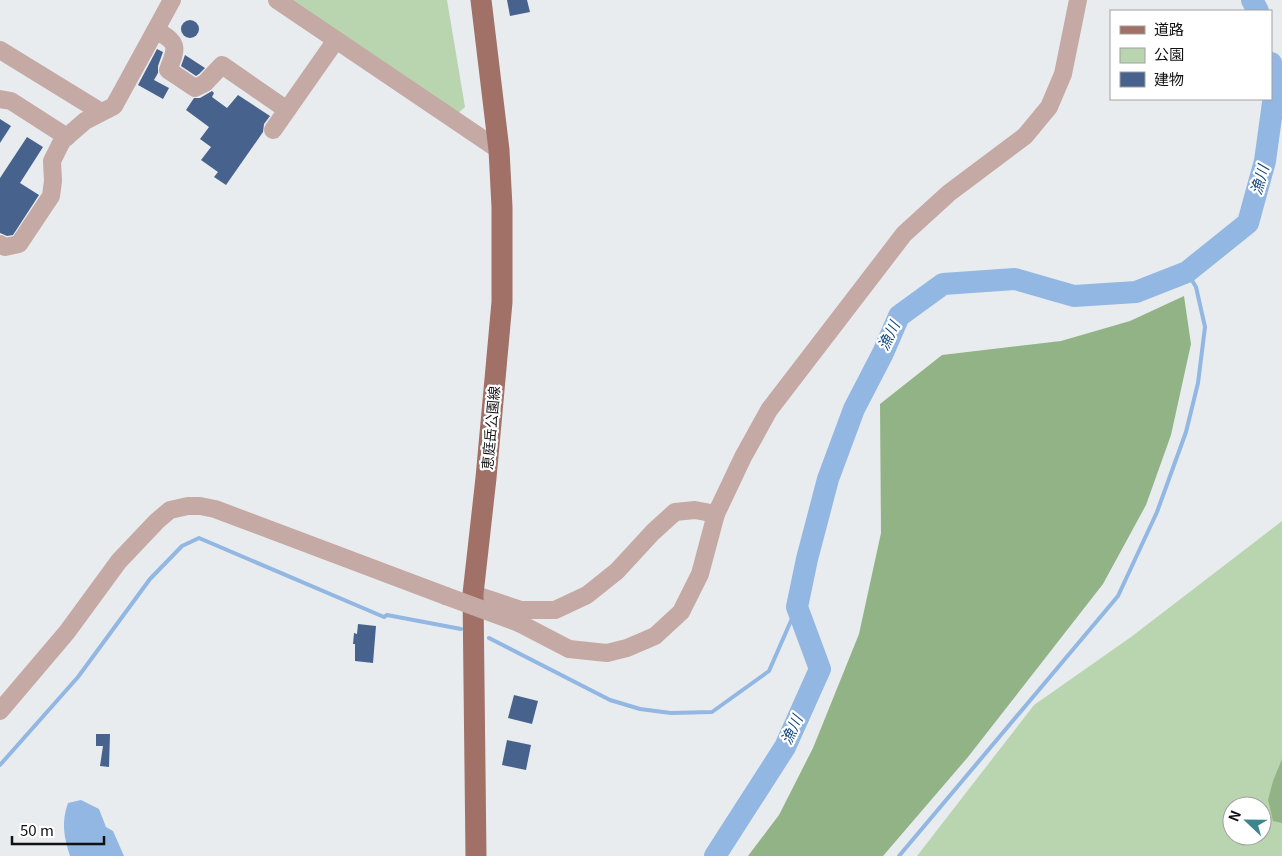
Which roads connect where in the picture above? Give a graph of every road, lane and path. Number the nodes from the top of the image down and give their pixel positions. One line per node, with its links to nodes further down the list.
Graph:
1 (172, 0): 5 (street)
2 (277, 0): 6 (street)
3 (481, 0): 13 (main road, 恵庭岳公園線)
4 (1078, 0): 15 (street)
5 (156, 30): 9 (street); 10 (street)
6 (336, 40): 9 (street); 13 (street)
7 (0, 50): 10 (street)
8 (0, 99): 12 (street)
9 (287, 110): 11 (street)
10 (101, 112): 12 (street)
11 (274, 130)
12 (67, 137): 14 (street)
13 (499, 150): 16 (main road, 恵庭岳公園線)
14 (0, 244)
15 (716, 514): 16 (street); 17 (street, bridge)
16 (473, 594): 18 (main road, 恵庭岳公園線)
17 (0, 711)
18 (476, 856)

